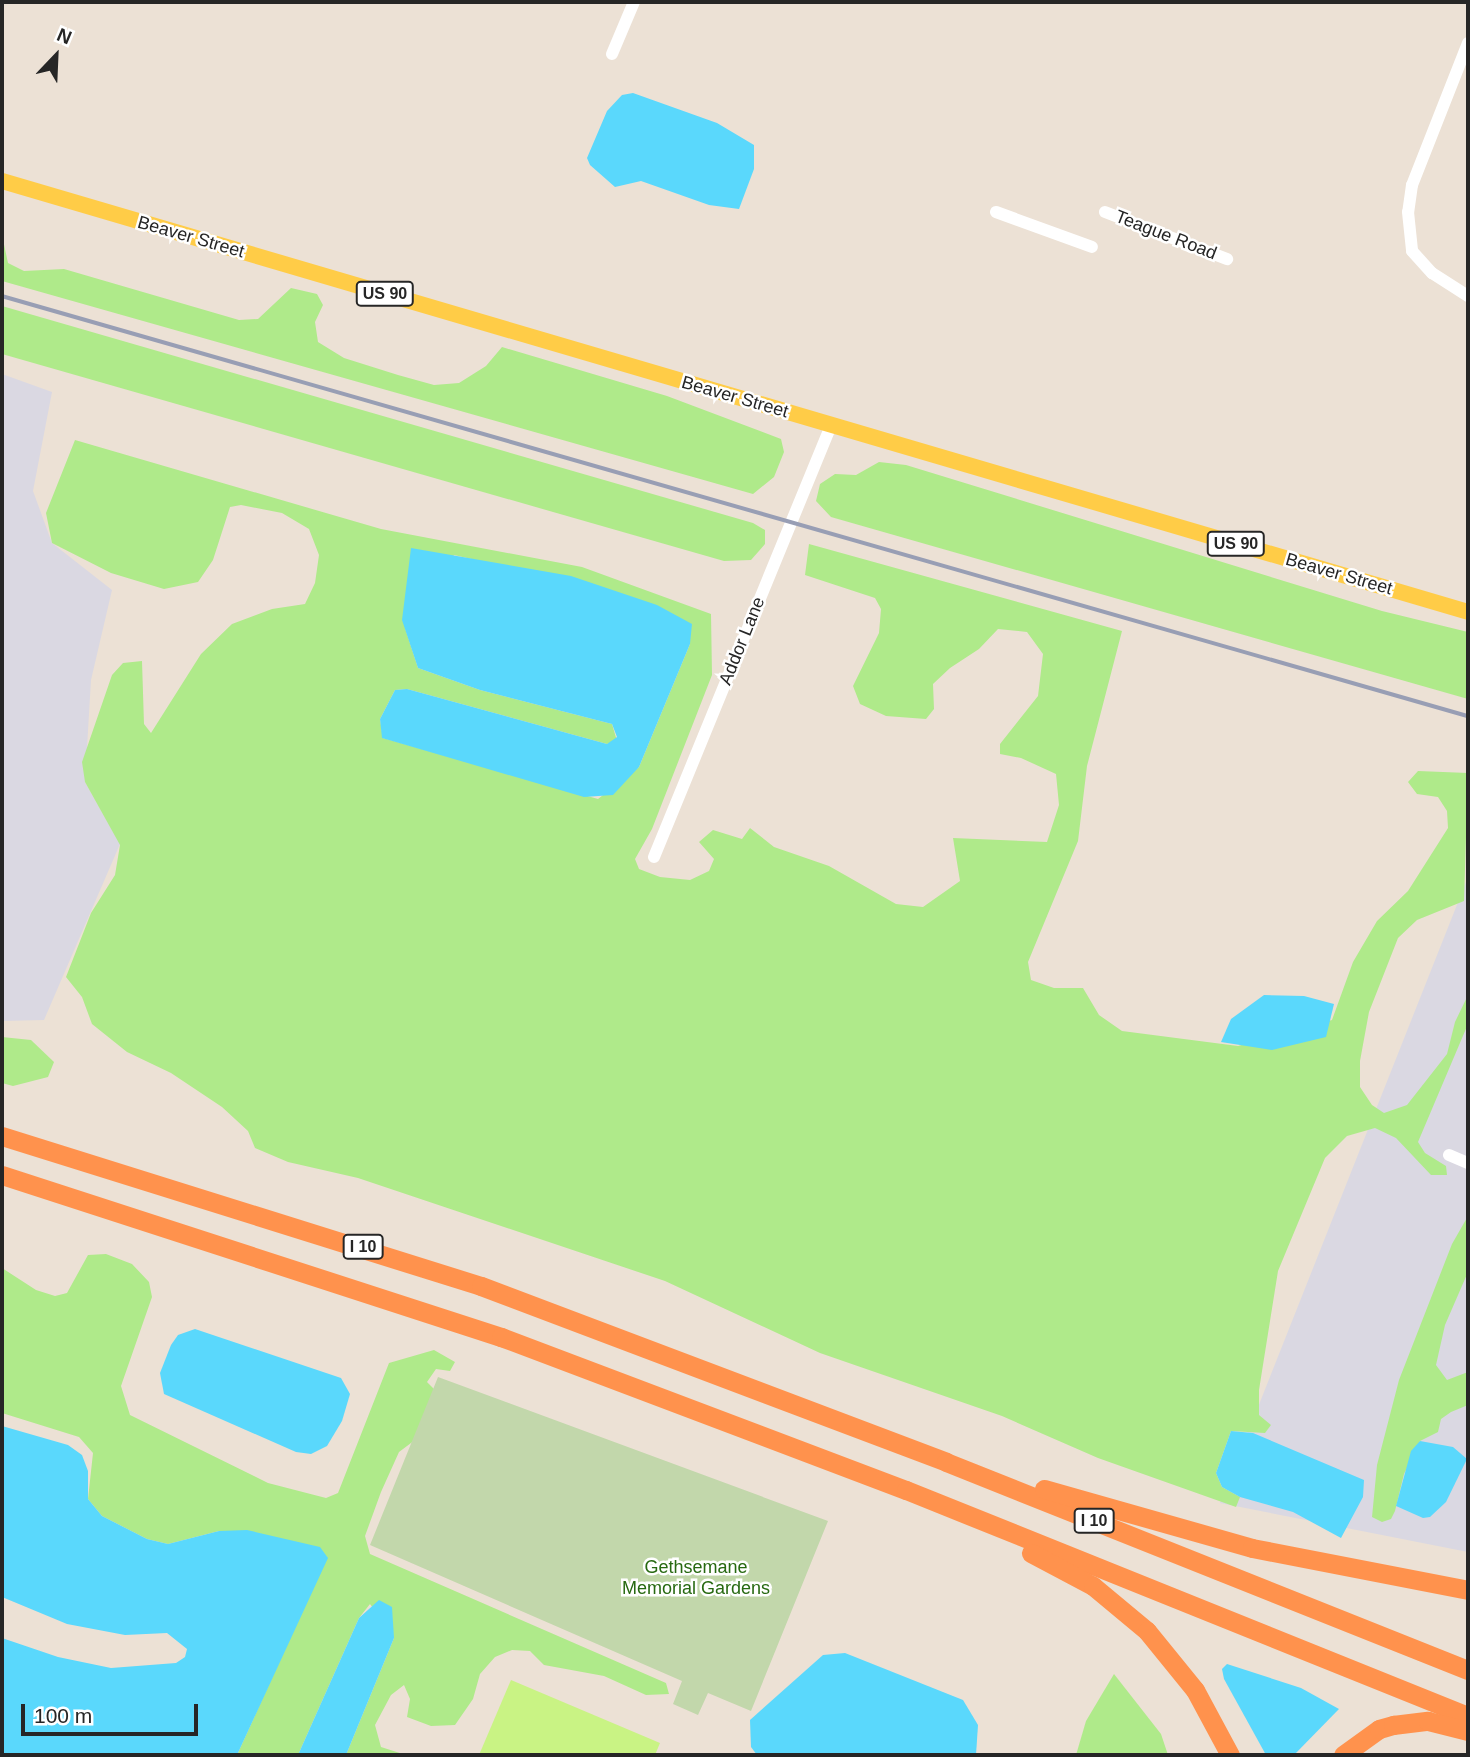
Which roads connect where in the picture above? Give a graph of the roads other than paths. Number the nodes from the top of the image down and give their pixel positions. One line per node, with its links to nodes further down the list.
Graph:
1 (634, 2): 3 (street)
2 (1468, 43): 9 (street)
3 (612, 54)
4 (2, 181): 10 (main road, Beaver Street / US 90)
5 (996, 212): 7 (street)
6 (1105, 212): 8 (street, Teague Road)
7 (1092, 247)
8 (1227, 259)
9 (1468, 296)
10 (831, 425): 11 (main road, Beaver Street / US 90); 12 (street, Addor Lane)
11 (1468, 612)
12 (654, 857)
13 (2, 1136): 17 (highway, I 10)
14 (1449, 1155): 15 (street)
15 (1468, 1163)
16 (2, 1175): 18 (highway, I 10)
17 (946, 1462): 19 (highway); 20 (highway, I 10)
18 (906, 1490): 21 (highway, I 10); 23 (highway)
19 (1468, 1590)
20 (1468, 1670)
21 (1468, 1716)
22 (1468, 1731): 24 (highway)
23 (1230, 1755)
24 (1343, 1755)

